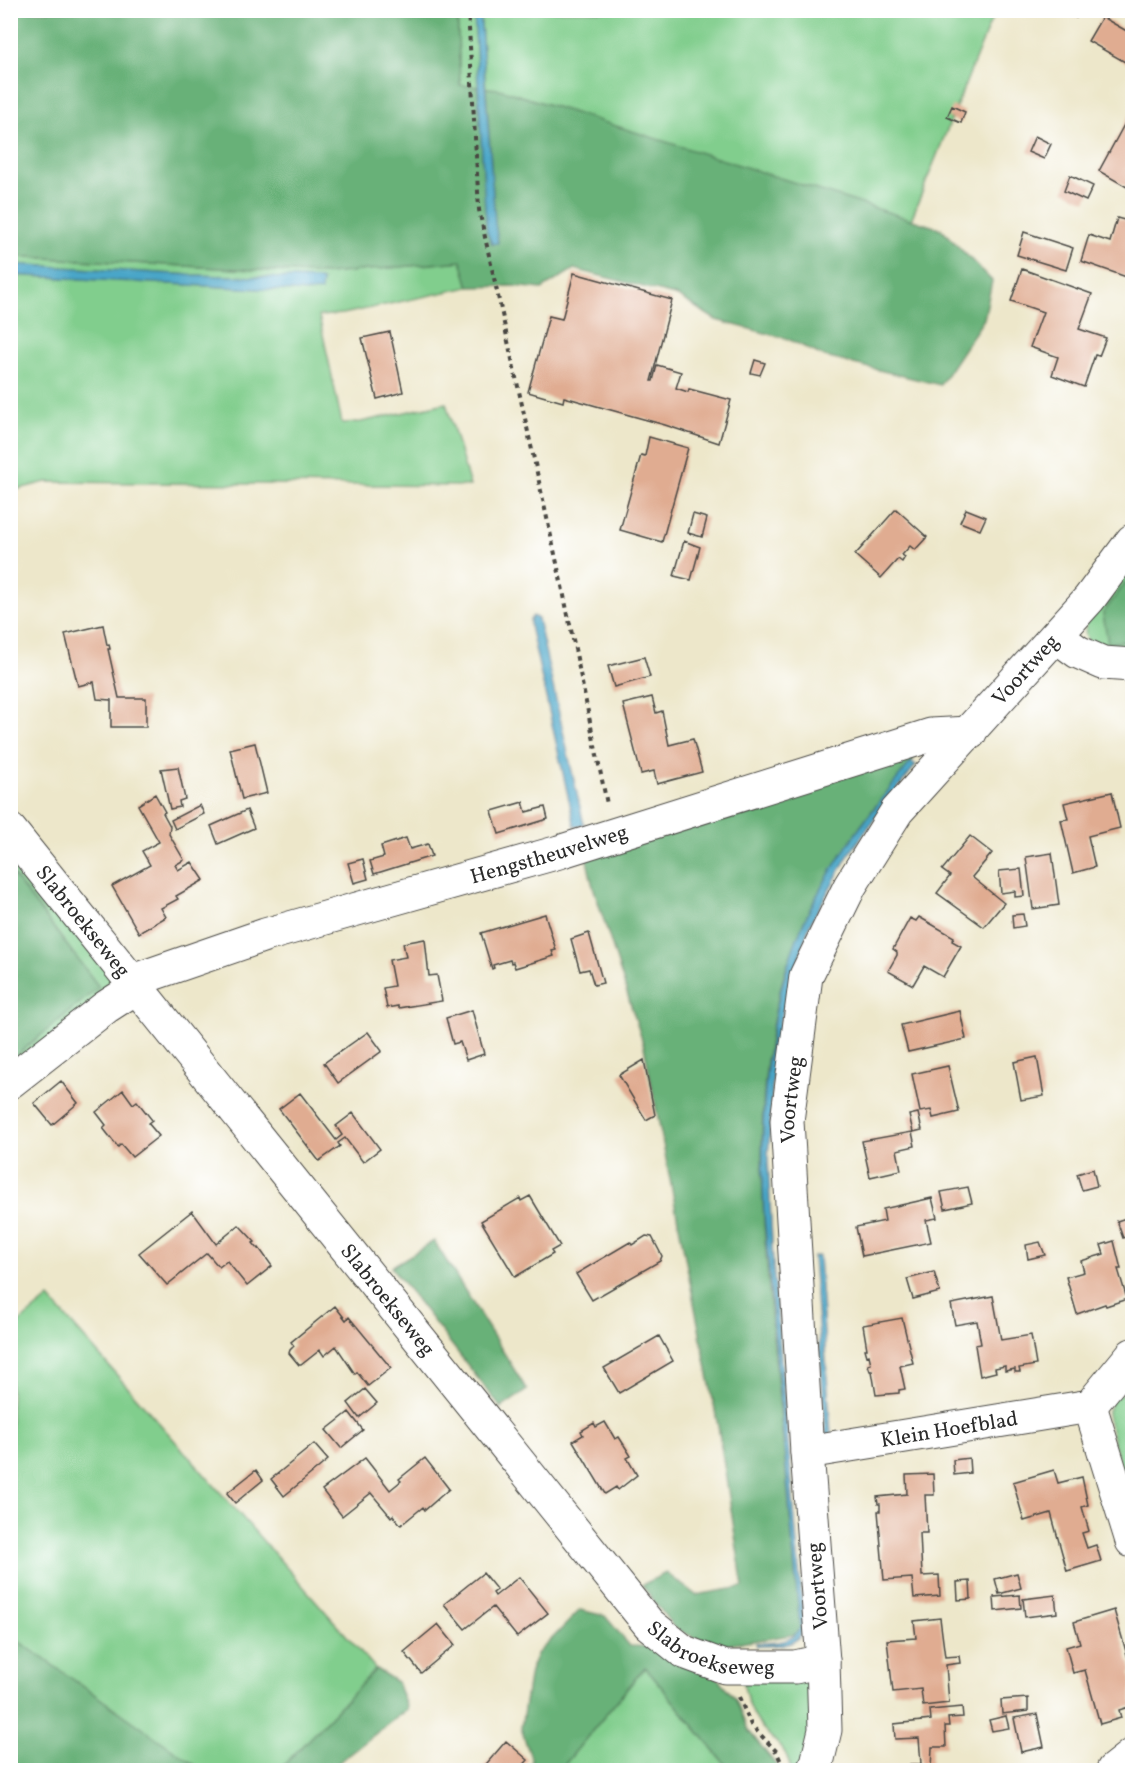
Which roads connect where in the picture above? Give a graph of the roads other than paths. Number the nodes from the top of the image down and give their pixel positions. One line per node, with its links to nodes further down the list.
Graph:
1 (1132, 541): 2 (street, Voortweg)
2 (1056, 636): 3 (street); 4 (street, Voortweg)
3 (1132, 665)
4 (970, 733): 6 (street, Hengstheuvelweg); 10 (street, Voortweg)
5 (10, 830): 6 (street, Slabroekseweg)
6 (134, 984): 7 (street, Hengstheuvelweg); 12 (street, Slabroekseweg)
7 (10, 1082)
8 (1132, 1355): 9 (street)
9 (1090, 1406): 10 (street, Klein Hoefblad); 11 (street)
10 (807, 1452): 12 (street, Voortweg)
11 (1132, 1541)
12 (823, 1661): 14 (street, Voortweg)
13 (1132, 1755): 15 (street)
14 (813, 1770)
15 (1113, 1770)

